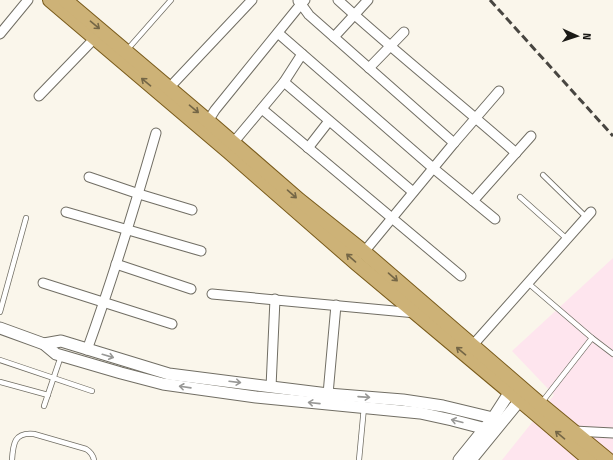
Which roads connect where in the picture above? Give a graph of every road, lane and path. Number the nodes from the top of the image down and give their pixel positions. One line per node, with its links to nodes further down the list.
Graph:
1 (28, 0): 12 (street)
2 (50, 0): 14 (main road)
3 (65, 0): 16 (main road, one-way to 16)
4 (170, 0): 16 (lane)
5 (252, 0): 20 (street)
6 (338, 0): 9 (street)
7 (368, 0): 9 (street)
8 (301, 1): 11 (street); 13 (street)
9 (355, 15): 13 (street); 15 (street)
10 (404, 32): 15 (street)
11 (278, 33): 17 (street); 25 (street)
12 (0, 34)
13 (334, 37): 18 (street)
14 (94, 38): 22 (street); 60 (main road, one-way to 14)
15 (390, 46): 18 (street); 24 (street)
16 (126, 51): 20 (main road)
17 (302, 54): 19 (street); 33 (street)
18 (369, 68): 30 (street)
19 (284, 82): 23 (street); 26 (street)
20 (169, 88): 25 (main road, one-way to 25)
21 (499, 92): 24 (street)
22 (40, 96)
23 (262, 109): 29 (street); 31 (street)
24 (476, 118): 30 (street); 32 (street)
25 (208, 120): 29 (main road)
26 (329, 121): 31 (street); 36 (street)
27 (156, 133): 37 (street)
28 (531, 136): 32 (street)
29 (233, 143): 49 (main road, one-way to 49)
30 (454, 143): 33 (street)
31 (308, 148): 44 (street)
32 (516, 153): 39 (street)
33 (433, 168): 36 (street); 39 (street)
34 (543, 175): 42 (lane)
35 (88, 177): 37 (street)
36 (413, 192): 44 (street)
37 (139, 194): 40 (street); 46 (street)
38 (520, 197): 47 (lane)
39 (473, 201): 45 (street)
40 (192, 210)
41 (66, 212): 46 (street)
42 (589, 214): 47 (street)
43 (26, 218): 59 (lane)
44 (392, 218): 49 (street); 51 (street)
45 (494, 219)
46 (128, 230): 48 (street); 50 (street)
47 (567, 239): 53 (street)
48 (201, 252)
49 (364, 252): 65 (main road, one-way to 65)
50 (116, 264): 54 (street); 57 (street)
51 (461, 276)
52 (43, 283): 57 (street)
53 (528, 283): 63 (lane); 65 (street)
54 (191, 289)
55 (212, 294): 56 (street)
56 (275, 299): 58 (street); 72 (street)
57 (104, 302): 61 (street); 66 (street)
58 (336, 305): 60 (street); 75 (street)
59 (0, 312)
60 (416, 313): 74 (main road, one-way to 60)
61 (172, 324)
62 (0, 328): 64 (street)
63 (592, 338): 67 (lane); 79 (lane)
64 (44, 344): 66 (street); 68 (street)
65 (472, 346): 74 (main road)
66 (87, 350): 72 (street, one-way to 72)
67 (613, 354)
68 (62, 356): 70 (lane); 78 (street, one-way to 68)
69 (0, 360): 70 (lane)
70 (54, 378): 73 (lane); 76 (lane)
71 (0, 382): 76 (lane)
72 (271, 387): 75 (street)
73 (92, 391)
74 (518, 392): 79 (main road); 80 (street)
75 (328, 394): 80 (street, one-way to 80)
76 (48, 395): 77 (lane)
77 (44, 406)
78 (364, 407): 81 (street, one-way to 78); 86 (lane)
79 (537, 408): 82 (main road); 89 (main road, one-way to 79)
80 (498, 419): 81 (street)
81 (490, 430): 87 (street); 88 (street)
82 (574, 431): 83 (street); 90 (main road)
83 (613, 433)
84 (12, 460): 85 (lane)
85 (94, 460)
86 (359, 460)
87 (459, 460)
88 (471, 460)
89 (590, 460)
90 (608, 460)

